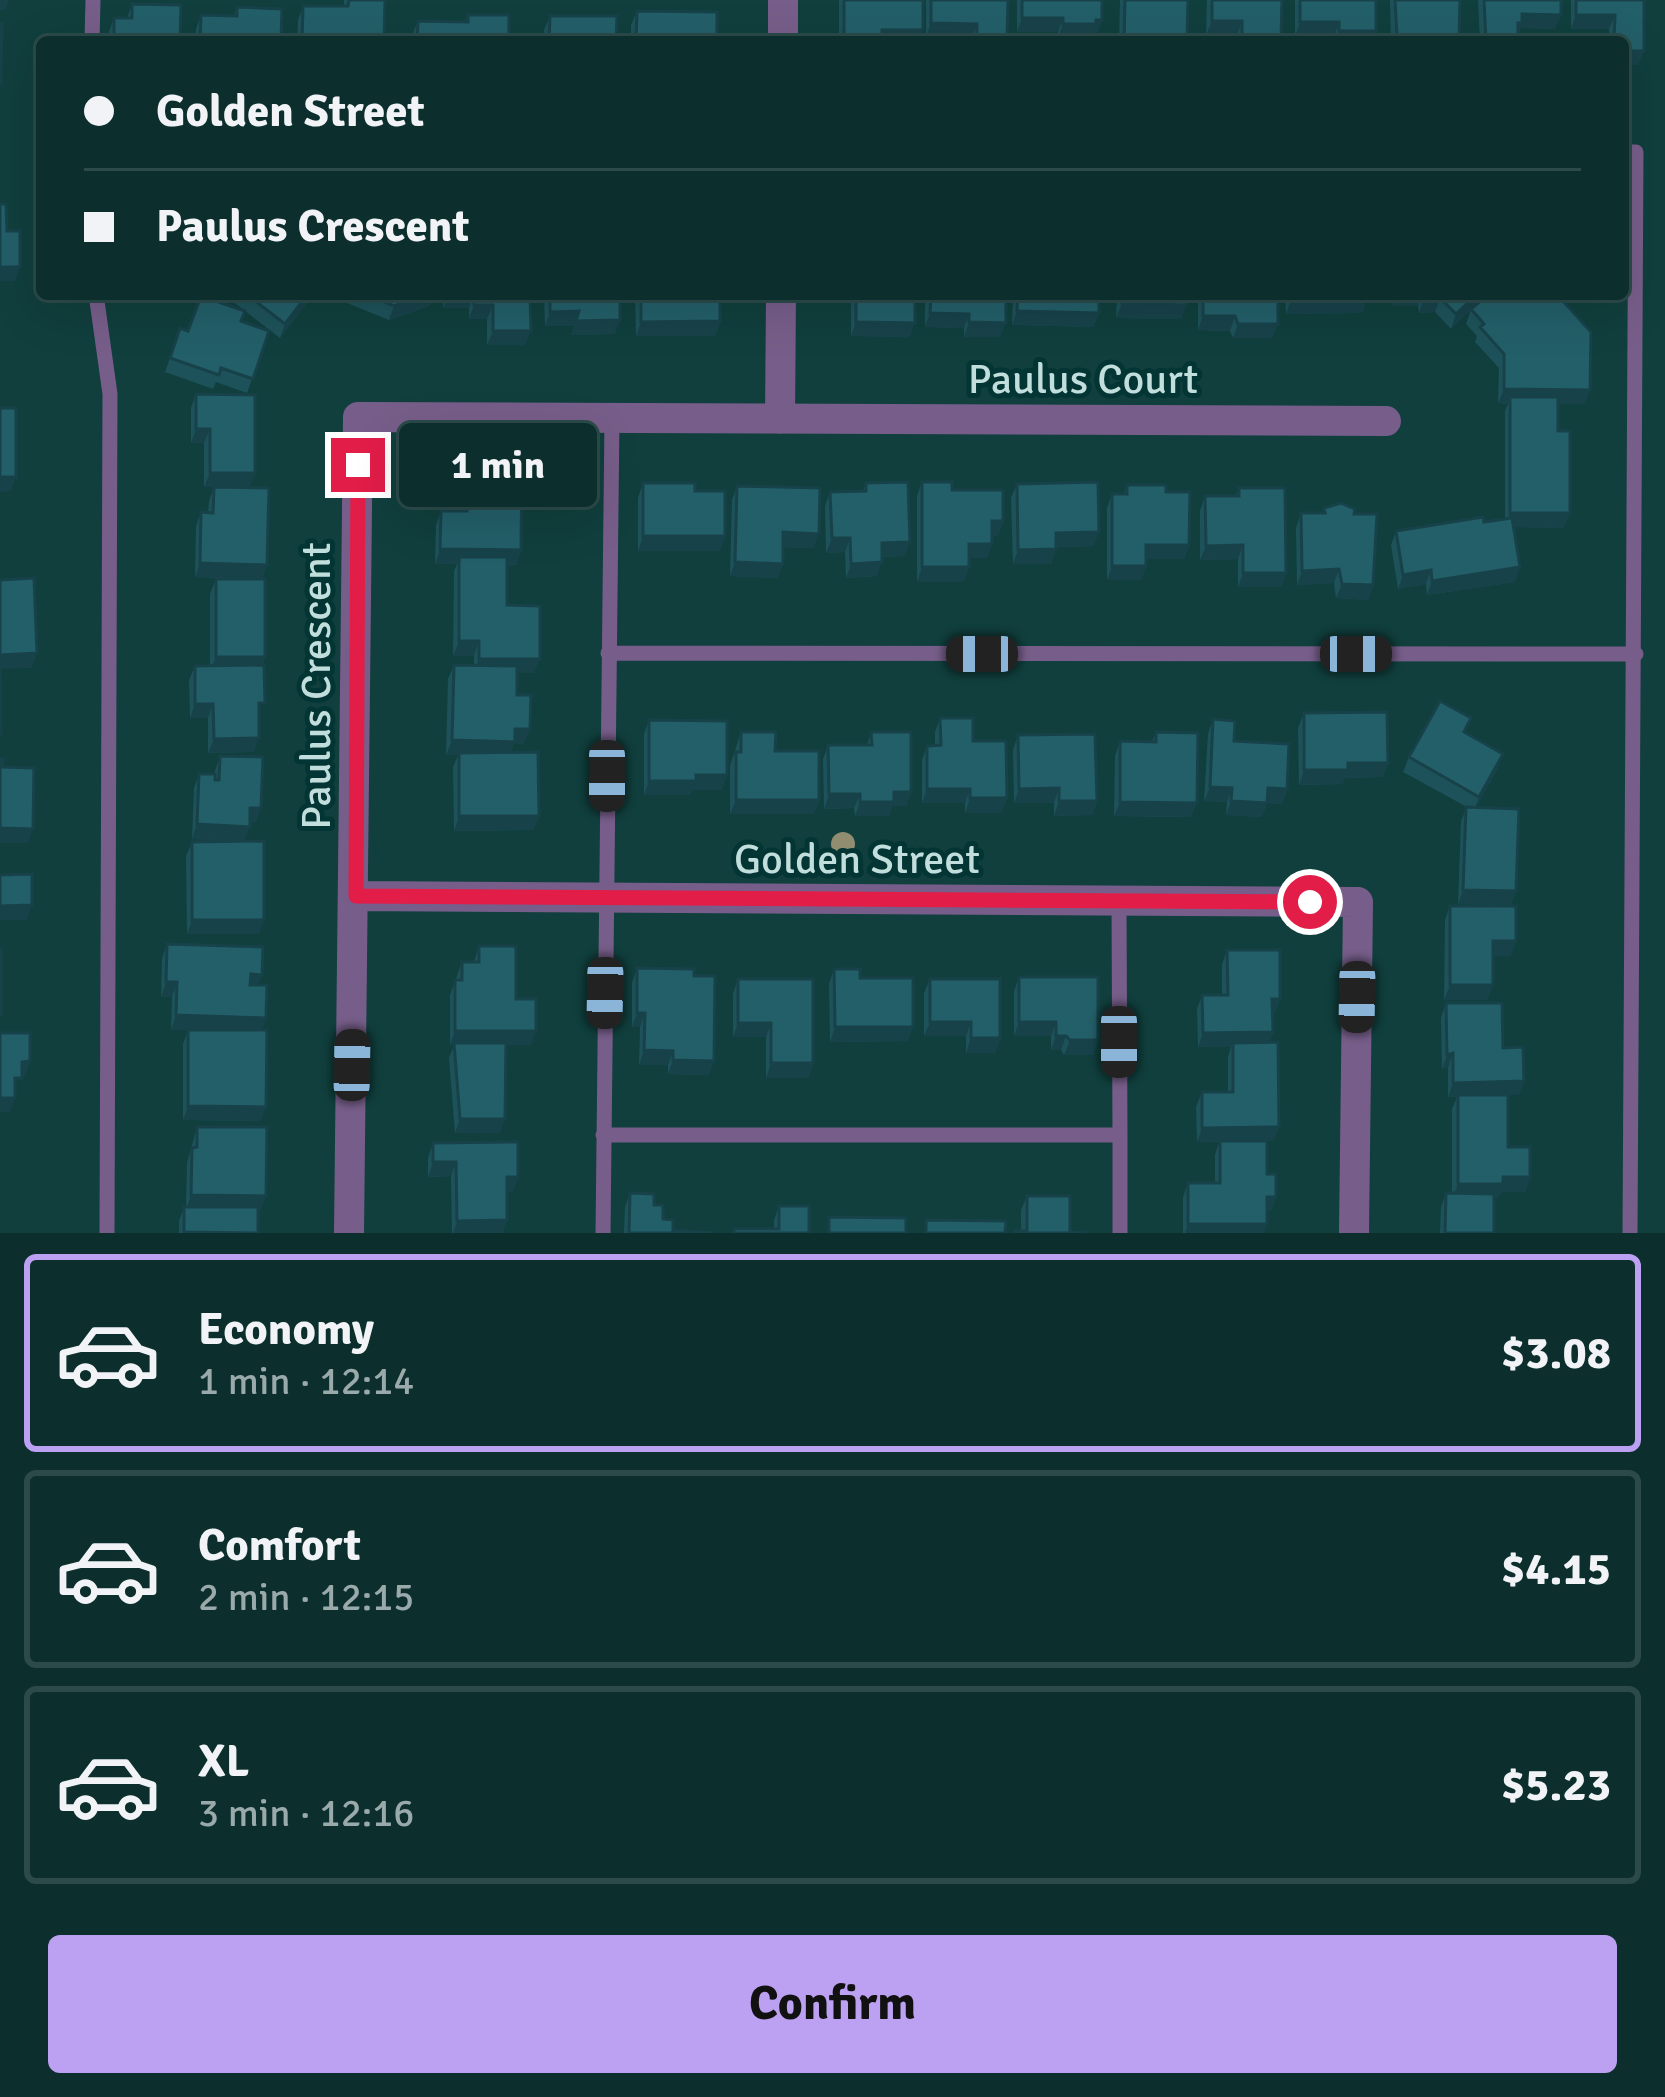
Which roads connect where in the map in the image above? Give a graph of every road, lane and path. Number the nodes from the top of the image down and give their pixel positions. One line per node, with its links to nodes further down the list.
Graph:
1 (93, 0): 3 (lane)
2 (783, 0): 4 (street)
3 (92, 36)
4 (783, 36)
5 (1629, 152): 12 (lane)
6 (97, 300): 18 (lane)
7 (781, 300): 9 (street)
8 (612, 417): 9 (street, Paulus Crescent); 11 (lane); 13 (street, Paulus Crescent)
9 (779, 419): 10 (street, Paulus Court)
10 (1387, 421)
11 (608, 653): 12 (lane); 14 (lane)
12 (1636, 654): 23 (lane)
13 (356, 896): 14 (street, Golden Street); 19 (street, Paulus Crescent)
14 (606, 899): 15 (street, Golden Street); 16 (lane)
15 (1119, 901): 17 (lane); 22 (street, Golden Street)
16 (603, 1135): 17 (lane); 20 (lane)
17 (1120, 1135): 21 (lane)
18 (107, 1233)
19 (350, 1233)
20 (603, 1233)
21 (1120, 1233)
22 (1354, 1233)
23 (1630, 1233)

